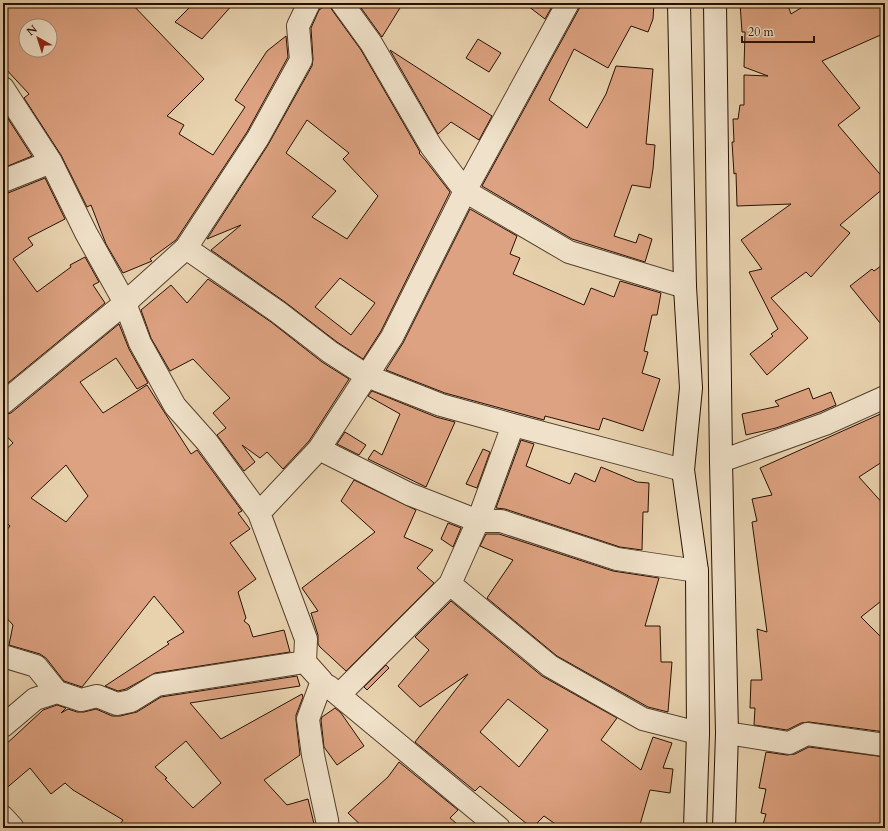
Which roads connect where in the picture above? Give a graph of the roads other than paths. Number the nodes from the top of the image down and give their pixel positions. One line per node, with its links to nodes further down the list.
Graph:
1 (309, 3): 10 (street)
2 (342, 3): 9 (street)
3 (568, 3): 9 (street)
4 (679, 3): 11 (street)
5 (714, 3): 18 (street)
6 (3, 88): 7 (street)
7 (51, 162): 8 (street); 12 (street)
8 (3, 181)
9 (465, 191): 11 (street); 13 (street)
10 (186, 248): 12 (street); 13 (street)
11 (685, 287): 19 (street)
12 (125, 303): 15 (street); 20 (street)
13 (367, 376): 16 (street); 17 (street)
14 (885, 397): 18 (street)
15 (3, 403)
16 (513, 425): 19 (street); 21 (street)
17 (319, 449): 20 (street); 21 (street)
18 (721, 461): 30 (street)
19 (683, 470): 22 (street)
20 (259, 513): 25 (street)
21 (478, 521): 22 (street); 23 (street)
22 (697, 571): 29 (street)
23 (450, 584): 26 (street); 29 (street)
24 (3, 656): 27 (street)
25 (305, 662): 26 (street); 27 (street)
26 (330, 688): 33 (street); 35 (street)
27 (57, 692): 28 (street)
28 (3, 726)
29 (698, 733): 36 (street)
30 (727, 733): 31 (street); 37 (street)
31 (885, 744)
32 (3, 817): 34 (street)
33 (332, 825)
34 (13, 828)
35 (499, 828)
36 (695, 828)
37 (724, 828)

